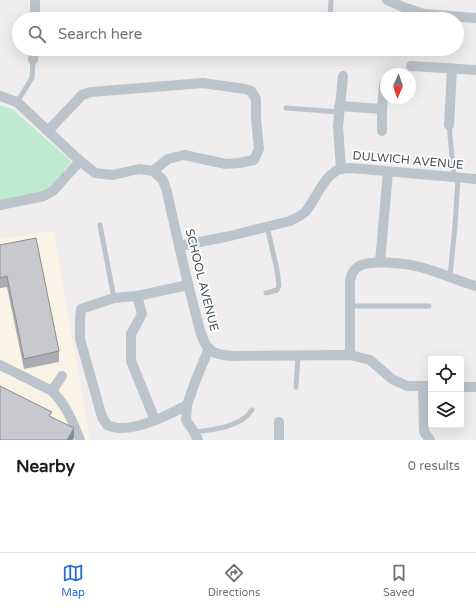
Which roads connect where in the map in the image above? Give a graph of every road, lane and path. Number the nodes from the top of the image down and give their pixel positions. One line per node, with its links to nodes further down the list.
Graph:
1 (35, 0): 4 (street)
2 (331, 0): 5 (lane)
3 (387, 0): 6 (street)
4 (35, 12)
5 (330, 12)
6 (418, 12)
7 (464, 17): 8 (street)
8 (476, 18)
9 (33, 56): 10 (street)
10 (33, 60): 16 (lane)
11 (411, 66): 12 (street)
12 (452, 69): 13 (street); 21 (street)
13 (476, 70)
14 (343, 76): 19 (street)
15 (0, 96): 16 (street)
16 (17, 102): 23 (street)
17 (382, 104): 20 (street)
18 (286, 108): 19 (lane)
19 (339, 109): 20 (street); 25 (street)
20 (382, 109): 22 (street)
21 (449, 125): 28 (lane)
22 (382, 131)
23 (48, 132): 24 (street); 26 (street)
24 (80, 161): 26 (street); 30 (street)
25 (341, 169): 27 (street, DULWICH AVENUE); 32 (street, DULWICH AVENUE)
26 (152, 171): 33 (street, SCHOOL AVENUE)
27 (388, 172): 28 (street, DULWICH AVENUE); 34 (street)
28 (456, 177): 29 (street, DULWICH AVENUE); 35 (lane)
29 (476, 179)
30 (0, 205)
31 (100, 225): 40 (lane)
32 (267, 226): 33 (street, DULWICH AVENUE); 38 (lane)
33 (180, 246): 36 (street, SCHOOL AVENUE)
34 (380, 262): 35 (street); 41 (street)
35 (450, 276): 37 (street)
36 (188, 285): 39 (street); 43 (street, SCHOOL AVENUE)
37 (476, 286)
38 (266, 293)
39 (136, 296): 40 (street); 55 (street)
40 (114, 298): 55 (street)
41 (349, 306): 42 (lane); 45 (street)
42 (429, 306)
43 (209, 348): 44 (street, SCHOOL AVENUE); 53 (street)
44 (298, 355): 45 (street, SCHOOL AVENUE); 50 (lane)
45 (350, 355): 48 (street, SCHOOL AVENUE)
46 (0, 365): 52 (street)
47 (62, 376): 52 (street)
48 (427, 386): 60 (street)
49 (464, 386): 51 (street)
50 (296, 387)
51 (476, 387)
52 (52, 391): 58 (street)
53 (187, 405): 55 (street); 57 (street)
54 (252, 410): 57 (lane)
55 (155, 420)
56 (279, 422): 59 (street)
57 (196, 436)
58 (80, 440)
59 (279, 440)
60 (430, 440)

